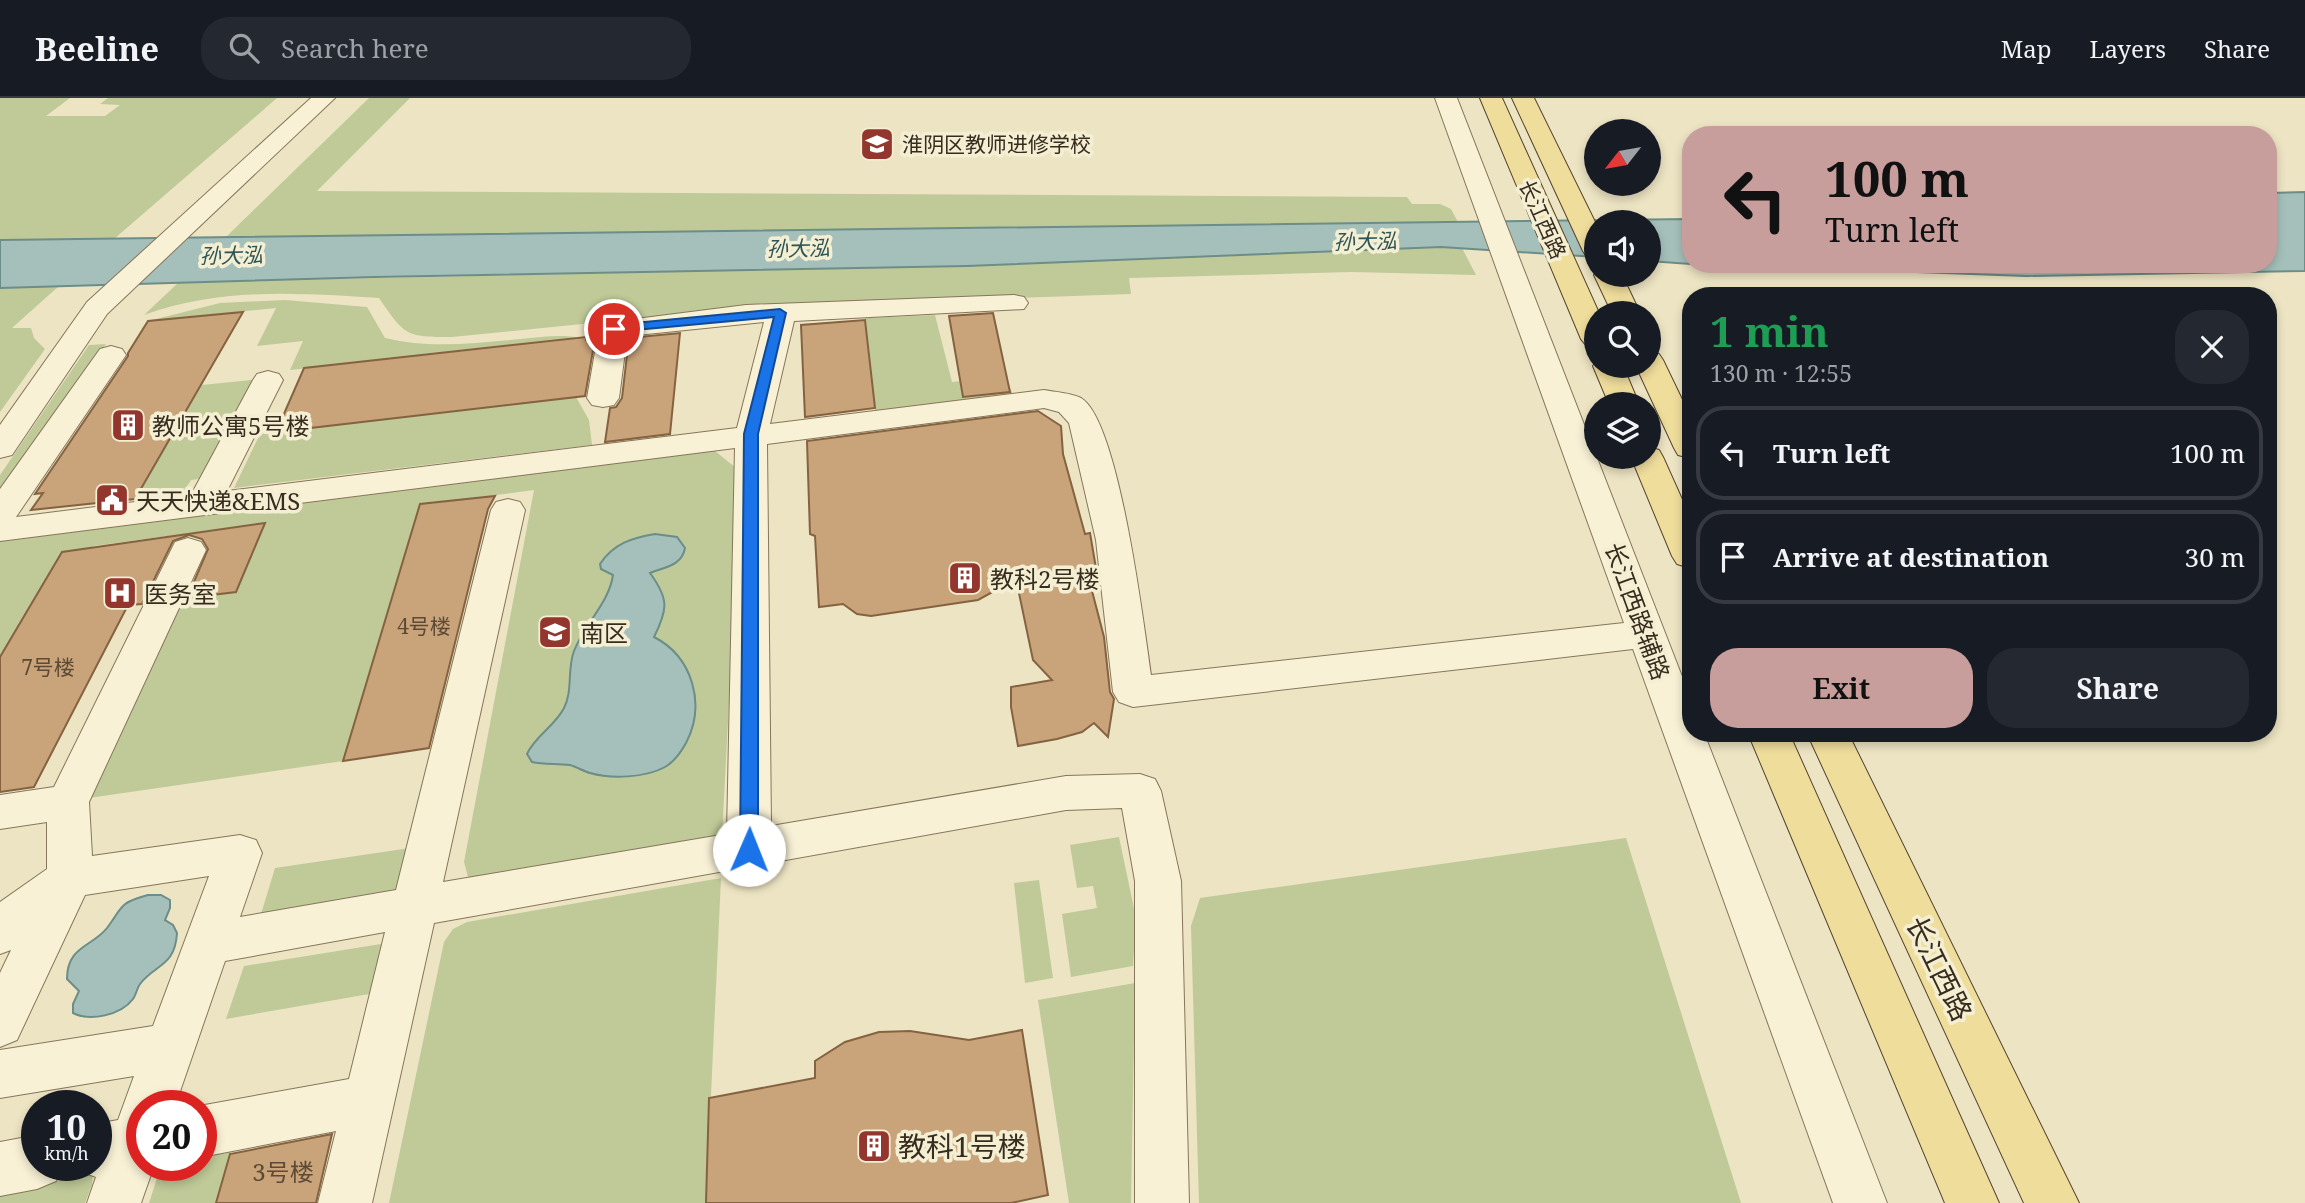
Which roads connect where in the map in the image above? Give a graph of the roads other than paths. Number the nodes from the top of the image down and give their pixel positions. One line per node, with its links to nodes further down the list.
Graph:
1 (324, 98): 15 (street)
2 (1446, 98): 23 (street, 长江西路辅路)
3 (1491, 98): 7 (main road, 长江西路)
4 (1523, 98): 5 (main road, 长江西路)
5 (1584, 226)
6 (1014, 303): 8 (street)
7 (1584, 312)
8 (780, 313): 12 (street); 14 (street)
9 (111, 355): 19 (street)
10 (1657, 378): 13 (main road)
11 (268, 380): 17 (street)
12 (603, 398)
13 (1682, 431)
14 (751, 434): 17 (street); 23 (street); 30 (street)
15 (0, 448)
16 (1652, 469): 21 (main road)
17 (203, 504): 20 (street)
18 (508, 510): 32 (street)
19 (0, 514)
20 (0, 530)
21 (1682, 538)
22 (188, 550): 28 (street)
23 (1647, 634): 24 (street, 长江西路辅路)
24 (1682, 727)
25 (1687, 742): 47 (street, 长江西路辅路)
26 (1772, 742): 48 (main road)
27 (1831, 742): 49 (main road, 长江西路)
28 (68, 802): 29 (street); 31 (street)
29 (0, 812)
30 (749, 850): 32 (street); 46 (street)
31 (69, 878): 33 (street); 34 (street); 35 (street)
32 (414, 908): 34 (street); 39 (street)
33 (0, 934)
34 (208, 943): 36 (street)
35 (0, 1024)
36 (170, 1047): 37 (street); 38 (street)
37 (0, 1074)
38 (152, 1090)
39 (369, 1100): 40 (street); 45 (street)
40 (217, 1128)
41 (126, 1159): 44 (street)
42 (21, 1165): 43 (street)
43 (0, 1169)
44 (114, 1203)
45 (345, 1203)
46 (1162, 1203)
47 (1860, 1203)
48 (1972, 1203)
49 (2052, 1203)

